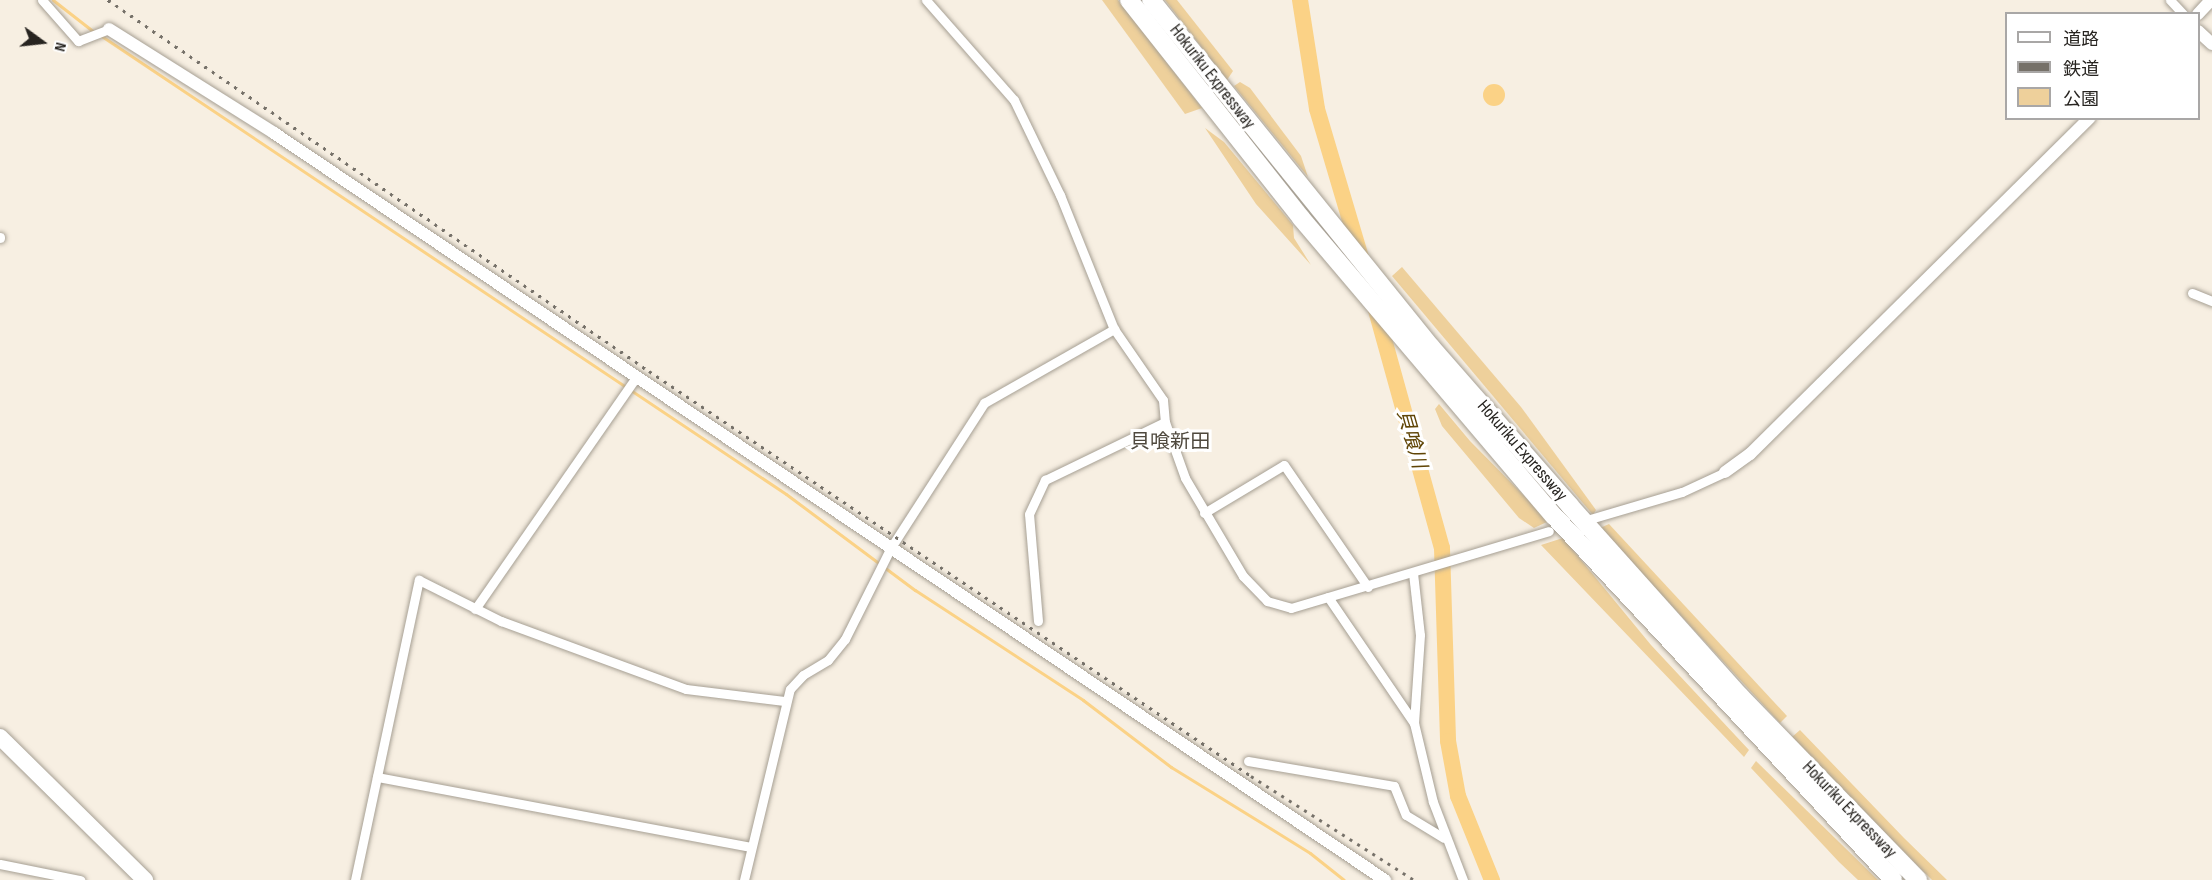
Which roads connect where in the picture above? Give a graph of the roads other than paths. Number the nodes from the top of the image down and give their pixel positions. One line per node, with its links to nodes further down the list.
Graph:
1 (42, 0): 9 (street)
2 (926, 0): 15 (street)
3 (1129, 0): 42 (highway, Hokuriku Expressway)
4 (1151, 0): 43 (highway, Hokuriku Expressway)
5 (2170, 0): 7 (street)
6 (2211, 0): 8 (street)
7 (2181, 12)
8 (2200, 12)
9 (109, 29): 16 (street)
10 (2200, 32): 11 (street)
11 (2212, 44)
12 (2088, 120): 18 (street)
13 (2192, 293): 14 (street)
14 (2212, 301)
15 (1114, 329): 17 (street); 22 (street)
16 (634, 382): 22 (street); 26 (street)
17 (1165, 422): 19 (street); 27 (street)
18 (1725, 472): 20 (street)
19 (1204, 513): 24 (street); 25 (street)
20 (1590, 519)
21 (1550, 531): 23 (street)
22 (890, 549): 28 (street); 40 (street)
23 (1415, 572): 24 (street); 29 (street)
24 (1368, 587): 25 (street)
25 (1328, 597): 29 (street)
26 (475, 609): 28 (street); 32 (street)
27 (1038, 621)
28 (784, 701): 34 (street)
29 (1414, 723): 33 (street)
30 (0, 737): 37 (highway)
31 (1248, 761): 33 (street)
32 (377, 777): 34 (street); 38 (street)
33 (1444, 838): 41 (street)
34 (751, 847): 39 (street)
35 (0, 864): 36 (street)
36 (80, 880)
37 (146, 880)
38 (355, 880)
39 (744, 880)
40 (1385, 880)
41 (1464, 880)
42 (1893, 880)
43 (1918, 880)

